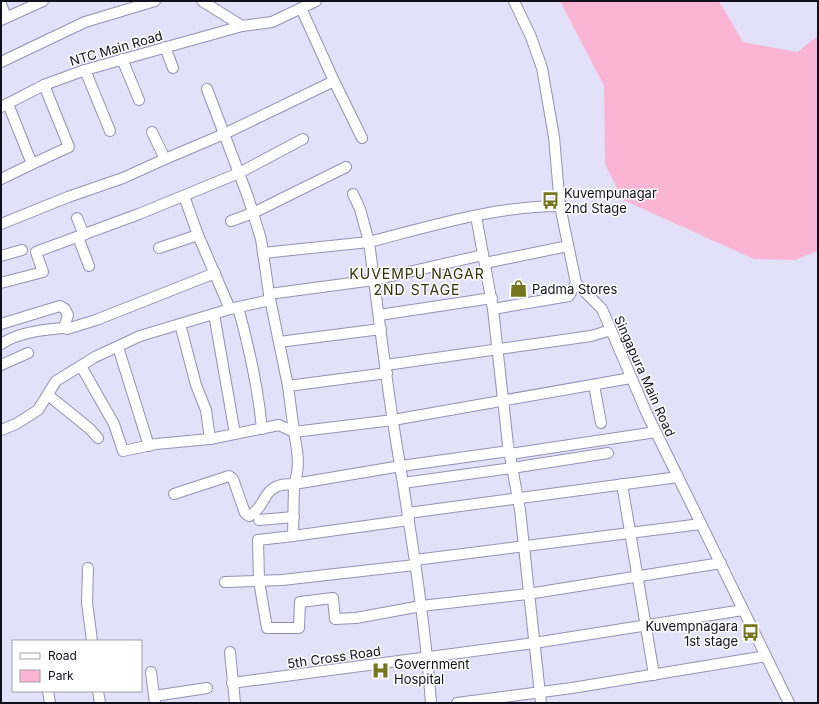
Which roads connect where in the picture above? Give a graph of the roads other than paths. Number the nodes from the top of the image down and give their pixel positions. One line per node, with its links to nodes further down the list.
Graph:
1 (44, 1): 8 (street)
2 (155, 1): 12 (street)
3 (202, 1): 9 (street)
4 (316, 1): 7 (street)
5 (514, 1): 32 (street)
6 (1, 4): 8 (street)
7 (301, 8): 9 (street); 15 (street)
8 (4, 18)
9 (242, 26): 10 (street, NTC Main Road)
10 (165, 47): 11 (street, NTC Main Road); 13 (street)
11 (122, 59): 14 (street, NTC Main Road); 18 (street)
12 (1, 62)
13 (173, 68)
14 (85, 70): 16 (street, NTC Main Road); 20 (street)
15 (334, 81): 22 (street); 23 (street)
16 (44, 85): 19 (street, NTC Main Road); 26 (street)
17 (207, 89): 22 (street)
18 (139, 100)
19 (4, 105): 26 (street)
20 (110, 131)
21 (152, 132): 25 (street)
22 (224, 134): 25 (street); 28 (street)
23 (362, 138)
24 (303, 139): 28 (street)
25 (165, 158): 37 (street)
26 (32, 164): 29 (street)
27 (346, 167): 33 (street)
28 (239, 173): 31 (street); 33 (street)
29 (1, 179)
30 (353, 194): 40 (street)
31 (184, 196): 38 (street); 39 (street)
32 (560, 206): 34 (street); 41 (street)
33 (253, 213): 36 (street); 44 (street)
34 (476, 216): 40 (street); 46 (street)
35 (77, 218): 39 (street)
36 (231, 220)
37 (1, 224)
38 (198, 235): 42 (street); 48 (street)
39 (81, 236): 47 (street); 51 (street)
40 (369, 242): 44 (street); 49 (street)
41 (568, 246): 46 (street); 50 (street)
42 (159, 248)
43 (22, 250): 45 (street)
44 (263, 253): 52 (street)
45 (1, 256)
46 (484, 259): 49 (street); 53 (street)
47 (89, 266)
48 (215, 273): 54 (street); 60 (street)
49 (374, 280): 52 (street); 57 (street)
50 (576, 283): 55 (street); 62 (street, Singapura Main Road)
51 (1, 284)
52 (270, 297): 54 (street); 63 (street)
53 (492, 298): 55 (street); 57 (street)
54 (234, 308): 56 (street); 78 (street)
55 (493, 309): 66 (street)
56 (214, 314): 59 (street); 82 (street)
57 (379, 315): 61 (street)
58 (1, 324): 64 (street)
59 (180, 324): 65 (street); 84 (street)
60 (67, 329)
61 (381, 329): 63 (street); 70 (street)
62 (611, 330): 66 (street); 71 (street, Singapura Main Road)
63 (279, 342): 73 (street)
64 (1, 344)
65 (118, 347): 69 (street); 85 (street)
66 (499, 350): 70 (street); 75 (street)
67 (28, 353): 68 (street)
68 (1, 365)
69 (81, 366): 74 (street); 85 (street)
70 (386, 369): 73 (street); 76 (street)
71 (631, 378): 72 (street); 81 (street, Singapura Main Road)
72 (594, 385): 75 (street); 77 (street)
73 (288, 386): 80 (street)
74 (48, 395): 79 (street); 83 (street)
75 (504, 401): 76 (street); 86 (street)
76 (393, 420): 80 (street); 88 (street)
77 (601, 423)
78 (262, 428): 80 (street); 82 (street)
79 (1, 430)
80 (294, 432): 92 (street)
81 (656, 432): 86 (street); 90 (street, Singapura Main Road)
82 (235, 434): 84 (street)
83 (98, 438)
84 (210, 439): 85 (street)
85 (149, 446)
86 (510, 452): 88 (street); 89 (street)
87 (608, 453): 89 (street)
88 (400, 466): 91 (street); 92 (street)
89 (512, 468): 91 (street); 95 (street)
90 (678, 477): 93 (street); 99 (street, Singapura Main Road)
91 (403, 483): 97 (street)
92 (294, 484): 94 (street); 96 (street)
93 (622, 484): 95 (street); 100 (street)
94 (174, 494)
95 (518, 498): 97 (street); 102 (street)
96 (294, 517): 98 (street); 101 (street)
97 (408, 517): 101 (street); 103 (street)
98 (259, 520)
99 (701, 524): 100 (street); 104 (street, Singapura Main Road)
100 (631, 533): 102 (street); 106 (street)
101 (293, 536): 107 (street)
102 (524, 546): 103 (street); 109 (street)
103 (415, 563): 107 (street); 110 (street)
104 (721, 564): 106 (street); 111 (street, Singapura Main Road)
105 (88, 568): 113 (street)
106 (637, 577): 109 (street); 112 (street)
107 (259, 580): 108 (street); 110 (street)
108 (224, 582)
109 (528, 594): 110 (street); 114 (street)
110 (421, 606): 117 (street)
111 (743, 610): 112 (street, 5th Cross Road); 116 (street, Singapura Main Road)
112 (645, 625): 114 (street, 5th Cross Road); 119 (street)
113 (92, 640)
114 (534, 643): 117 (street, 5th Cross Road); 124 (street)
115 (230, 652): 120 (street)
116 (766, 656): 119 (street); 132 (street, Singapura Main Road)
117 (428, 658): 120 (street, 5th Cross Road); 129 (street)
118 (151, 672): 125 (street)
119 (654, 675): 124 (street)
120 (232, 683): 128 (street)
121 (207, 688): 125 (street)
122 (48, 692): 126 (street)
123 (98, 692): 127 (street)
124 (539, 692): 130 (street); 131 (street)
125 (154, 699)
126 (50, 703)
127 (100, 703)
128 (235, 703)
129 (431, 703)
130 (457, 703)
131 (542, 703)
132 (789, 703)

